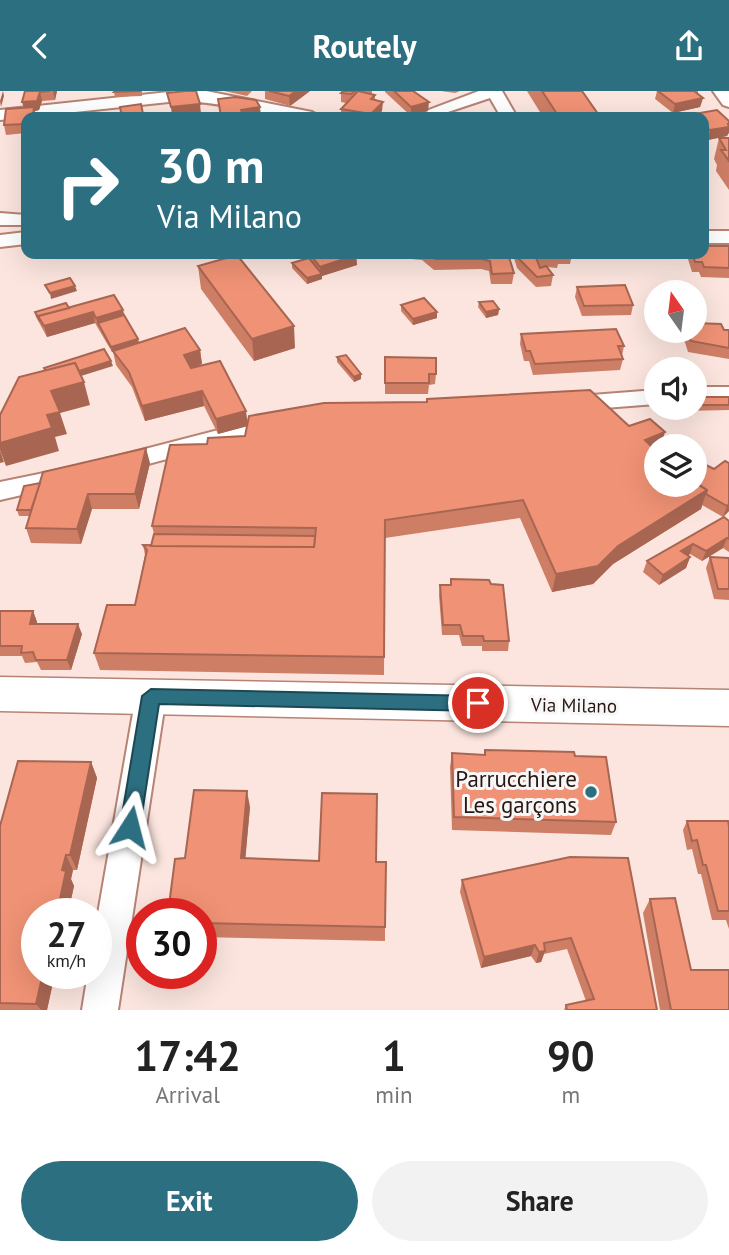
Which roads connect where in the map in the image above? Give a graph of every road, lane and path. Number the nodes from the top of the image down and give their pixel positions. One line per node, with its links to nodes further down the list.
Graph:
1 (494, 91): 6 (street); 7 (street)
2 (721, 91): 4 (street)
3 (87, 99): 5 (street); 8 (street)
4 (729, 102)
5 (287, 112)
6 (433, 112)
7 (506, 112)
8 (0, 115)
9 (0, 219): 10 (street)
10 (21, 220)
11 (709, 237): 12 (street)
12 (729, 237)
13 (21, 241): 14 (street)
14 (1, 247)
15 (707, 394): 16 (street)
16 (729, 394)
17 (644, 398): 18 (street)
18 (547, 405)
19 (307, 417): 20 (street)
20 (0, 491)
21 (0, 694): 22 (main road, Via Milano)
22 (151, 696): 23 (main road, Via Milano); 24 (street)
23 (729, 708)
24 (100, 1010)

